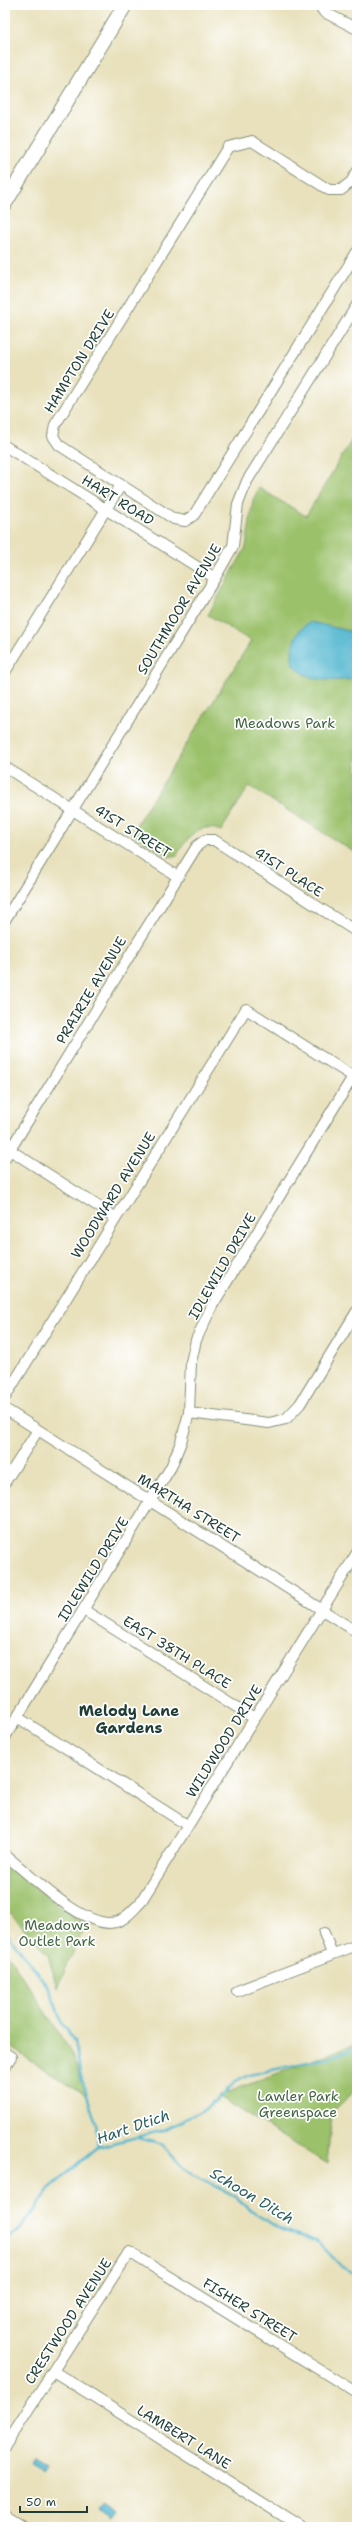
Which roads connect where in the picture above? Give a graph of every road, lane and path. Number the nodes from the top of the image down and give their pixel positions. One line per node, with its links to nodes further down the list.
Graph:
1 (125, 5): 5 (highway)
2 (319, 5): 3 (street)
3 (357, 29)
4 (357, 172): 9 (street, HAMPTON DRIVE)
5 (5, 203)
6 (357, 252): 9 (street, HAMPTON DRIVE)
7 (357, 305): 11 (street, SOUTHMOOR AVENUE)
8 (5, 446): 10 (street, HART ROAD)
9 (121, 485): 10 (street)
10 (106, 509): 11 (street, HART ROAD); 12 (street)
11 (215, 578): 14 (street, SOUTHMOOR AVENUE)
12 (5, 672)
13 (5, 767): 14 (street, 41ST STREET)
14 (73, 810): 16 (street, 41ST STREET); 17 (street, SOUTHMOOR AVENUE)
15 (205, 840): 16 (street, PRAIRIE AVENUE); 18 (street, 41ST PLACE)
16 (177, 876): 20 (street, PRAIRIE AVENUE)
17 (5, 920)
18 (357, 932)
19 (356, 1075): 21 (street, WOODWARD AVENUE); 25 (street, IDLEWILD DRIVE)
20 (8, 1154): 21 (street)
21 (115, 1217): 23 (street, WOODWARD AVENUE)
22 (357, 1311): 25 (street)
23 (5, 1397)
24 (5, 1409): 26 (street, MARTHA STREET)
25 (189, 1413): 28 (street, IDLEWILD DRIVE)
26 (38, 1430): 27 (street); 28 (street, MARTHA STREET)
27 (5, 1482)
28 (152, 1501): 30 (street, MARTHA STREET); 31 (street, IDLEWILD DRIVE)
29 (357, 1553): 30 (street, WILDWOOD DRIVE)
30 (322, 1609): 32 (street, MARTHA STREET); 34 (street, WILDWOOD DRIVE)
31 (84, 1610): 33 (street, IDLEWILD DRIVE); 34 (street, EAST 38TH PLACE)
32 (357, 1632)
33 (17, 1717): 35 (street, IDLEWILD DRIVE); 36 (street)
34 (254, 1718): 36 (street, WILDWOOD DRIVE)
35 (5, 1737)
36 (188, 1826): 37 (street, WILDWOOD DRIVE)
37 (5, 1855)
38 (324, 1933): 40 (street)
39 (357, 1945): 40 (street)
40 (332, 1954): 41 (street)
41 (237, 1991)
42 (8, 2055): 43 (street)
43 (5, 2066)
44 (129, 2252): 45 (street, CRESTWOOD AVENUE); 46 (street, FISHER STREET)
45 (53, 2371): 47 (street, CRESTWOOD AVENUE); 50 (street, LAMBERT LANE)
46 (357, 2393)
47 (5, 2446)
48 (5, 2517): 49 (street)
49 (21, 2527)
50 (301, 2527)

